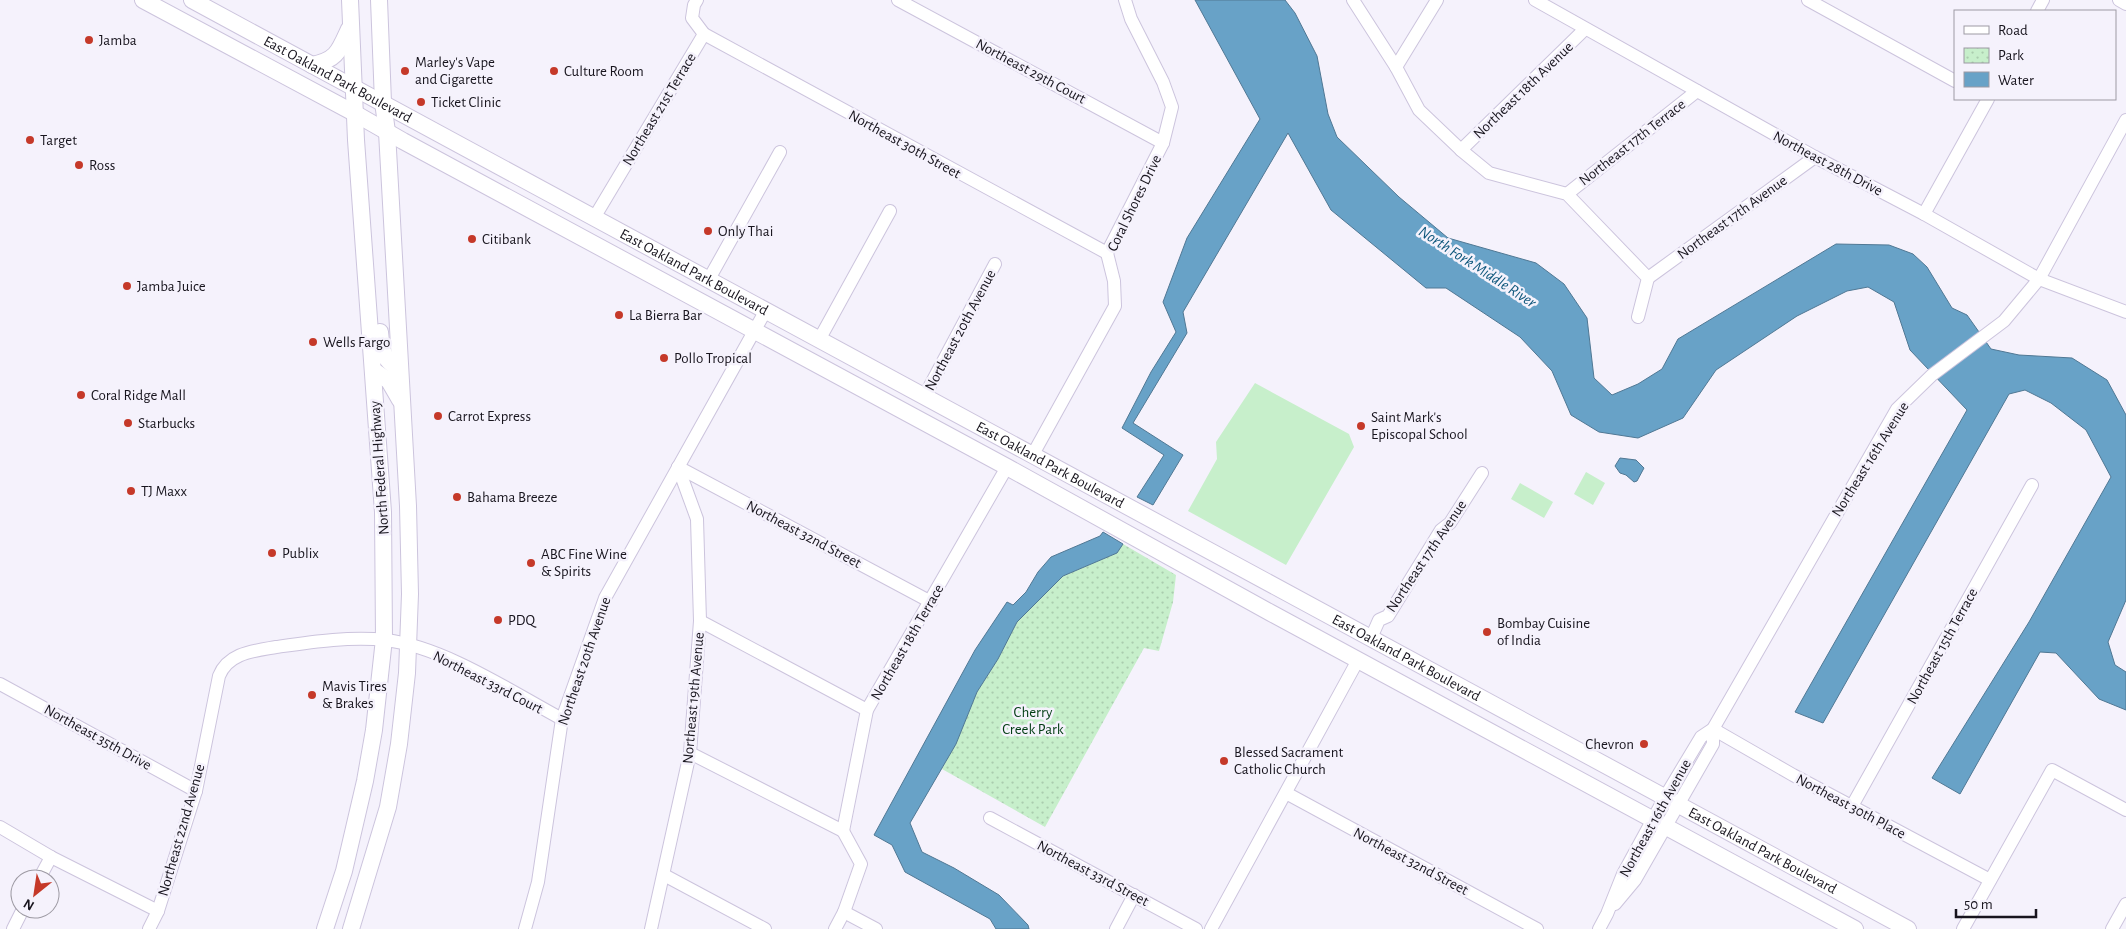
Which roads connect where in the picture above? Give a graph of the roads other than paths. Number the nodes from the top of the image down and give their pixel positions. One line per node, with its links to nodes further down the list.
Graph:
1 (143, 0): 24 (main road, East Oakland Park Boulevard)
2 (192, 0): 17 (main road, East Oakland Park Boulevard)
3 (350, 0): 14 (main road, North Federal Highway)
4 (379, 0): 23 (main road, North Federal Highway)
5 (697, 0): 16 (street)
6 (898, 0): 27 (street, Northeast 29th Court)
7 (1125, 0): 27 (street, Coral Shores Drive)
8 (1354, 0): 18 (street)
9 (1437, 0): 18 (street)
10 (1535, 0): 15 (street, Northeast 28th Drive)
11 (1808, 0): 19 (street)
12 (2119, 0): 13 (street)
13 (2126, 4)
14 (350, 27): 17 (main road); 20 (main road, North Federal Highway)
15 (1586, 29): 21 (street, Northeast 28th Drive); 28 (street, Northeast 18th Avenue)
16 (704, 34): 34 (street, Northeast 21st Terrace); 36 (street, Northeast 30th Street)
17 (312, 65): 20 (main road, East Oakland Park Boulevard)
18 (1396, 67): 28 (street)
19 (1954, 80)
20 (353, 86): 23 (main road, East Oakland Park Boulevard); 24 (main road, North Federal Highway)
21 (1697, 91): 30 (street, Northeast 28th Drive); 31 (street, Northeast 17th Terrace)
22 (1987, 100): 33 (street)
23 (383, 102): 26 (main road, North Federal Highway); 34 (main road, East Oakland Park Boulevard)
24 (356, 114): 26 (main road, East Oakland Park Boulevard); 41 (main road, North Federal Highway)
25 (2126, 120): 40 (street, Northeast 16th Avenue)
26 (387, 132): 35 (main road, East Oakland Park Boulevard); 48 (main road, North Federal Highway)
27 (1163, 143): 36 (street, Coral Shores Drive)
28 (1461, 150): 31 (street)
29 (780, 152): 39 (street)
30 (1814, 157): 33 (street, Northeast 28th Drive); 38 (street, Northeast 17th Avenue)
31 (1567, 194): 38 (street)
32 (890, 211): 46 (street)
33 (1924, 214): 40 (street, Northeast 28th Drive)
34 (588, 215): 35 (main road); 39 (main road, East Oakland Park Boulevard)
35 (554, 223): 45 (main road, East Oakland Park Boulevard)
36 (1107, 254): 51 (street, Coral Shores Drive)
37 (995, 264): 49 (street, Northeast 20th Avenue)
38 (1648, 278): 44 (street)
39 (709, 279): 42 (main road, East Oakland Park Boulevard)
40 (2039, 279): 43 (street, Northeast 28th Drive); 69 (street, Northeast 16th Avenue)
41 (368, 302): 47 (main road, North Federal Highway); 48 (main road)
42 (766, 310): 45 (street, Northeast 20th Avenue); 46 (main road, East Oakland Park Boulevard)
43 (2126, 312)
44 (1638, 317)
45 (754, 332): 52 (street, Northeast 20th Avenue); 53 (main road, East Oakland Park Boulevard)
46 (819, 340): 49 (main road, East Oakland Park Boulevard)
47 (373, 370): 50 (main road); 61 (main road, North Federal Highway)
48 (400, 371): 50 (main road, North Federal Highway)
49 (924, 397): 51 (main road, East Oakland Park Boulevard)
50 (402, 404): 62 (main road, North Federal Highway)
51 (1032, 456): 53 (main road); 56 (main road, East Oakland Park Boulevard)
52 (678, 467): 58 (street, Northeast 32nd Street); 59 (street, Northeast 19th Avenue); 68 (street, Northeast 20th Avenue)
53 (1007, 467): 57 (main road, East Oakland Park Boulevard); 58 (street, Northeast 18th Terrace)
54 (1482, 474): 60 (street, Northeast 17th Avenue)
55 (2032, 485): 74 (street, Northeast 15th Terrace)
56 (1114, 499): 57 (main road); 60 (main road, East Oakland Park Boulevard)
57 (1093, 514): 63 (main road, East Oakland Park Boulevard)
58 (931, 602): 67 (street, Northeast 18th Terrace)
59 (700, 621): 67 (street); 70 (street, Northeast 19th Avenue)
60 (1370, 638): 63 (main road); 64 (main road, East Oakland Park Boulevard)
61 (384, 640): 62 (street, Northeast 33rd Court); 71 (street, Northeast 22nd Avenue); 89 (main road, North Federal Highway)
62 (408, 644): 68 (street, Northeast 33rd Court); 90 (main road, North Federal Highway)
63 (1337, 648): 65 (main road, East Oakland Park Boulevard)
64 (1393, 650): 65 (main road); 73 (main road, East Oakland Park Boulevard)
65 (1358, 660): 72 (street); 77 (main road, East Oakland Park Boulevard)
66 (0, 684): 71 (street, Northeast 35th Drive)
67 (867, 710): 79 (street, Northeast 18th Terrace)
68 (562, 719): 91 (street, Northeast 20th Avenue)
69 (1713, 729): 73 (street, Northeast 16th Avenue); 74 (street, Northeast 30th Place)
70 (690, 753): 79 (street); 82 (street, Northeast 19th Avenue)
71 (196, 791): 86 (street, Northeast 22nd Avenue)
72 (1286, 793): 98 (street); 99 (street, Northeast 32nd Street)
73 (1672, 800): 77 (street, Northeast 16th Avenue); 102 (main road, East Oakland Park Boulevard)
74 (1852, 806): 83 (street, Northeast 30th Place)
75 (2126, 810): 83 (street)
76 (990, 818): 84 (street, Northeast 33rd Street)
77 (1659, 823): 100 (street, Northeast 16th Avenue); 101 (main road, East Oakland Park Boulevard)
78 (0, 827): 80 (street)
79 (843, 831): 87 (street)
80 (51, 857): 81 (street); 86 (street)
81 (44, 869)
82 (664, 875): 92 (street, Northeast 19th Avenue); 93 (street)
83 (1990, 880): 103 (street)
84 (1134, 896): 96 (street); 97 (street, Northeast 33rd Street)
85 (2126, 904): 104 (street)
86 (158, 911): 88 (street, Northeast 22nd Avenue)
87 (844, 912): 94 (street); 95 (street)
88 (149, 929)
89 (324, 929)
90 (351, 929)
91 (525, 929)
92 (651, 929)
93 (765, 929)
94 (835, 929)
95 (876, 929)
96 (1116, 929)
97 (1196, 929)
98 (1211, 929)
99 (1537, 929)
100 (1598, 929)
101 (1855, 929)
102 (1908, 929)
103 (1963, 929)
104 (2112, 929)

